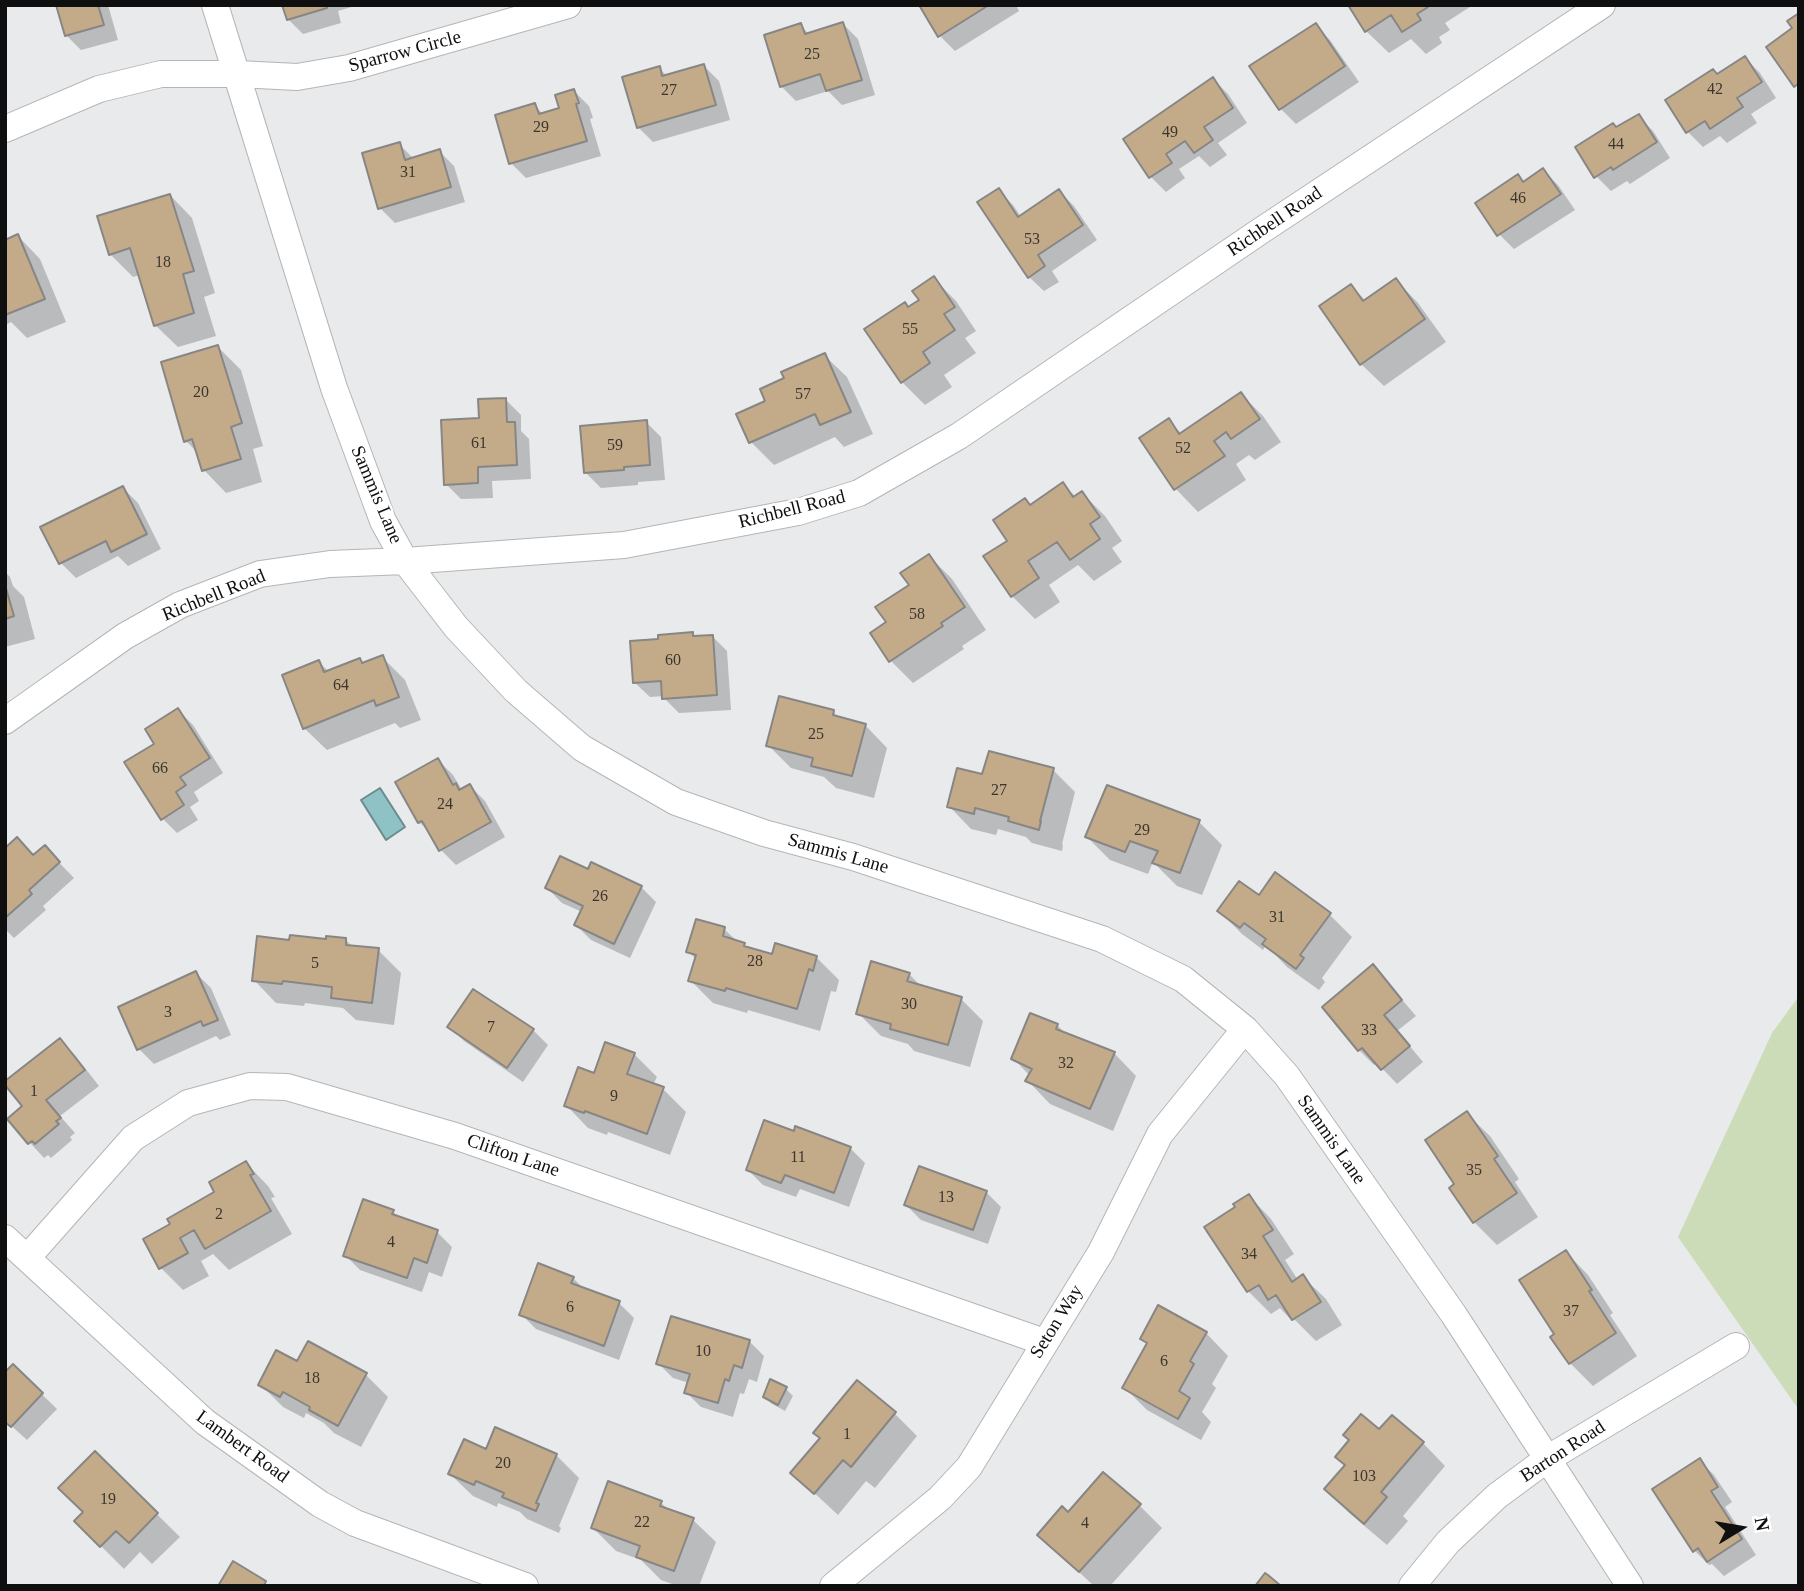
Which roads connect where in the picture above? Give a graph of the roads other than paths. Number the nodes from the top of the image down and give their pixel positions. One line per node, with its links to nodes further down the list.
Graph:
1 (215, 5): 4 (street, Sammis Lane)
2 (568, 5): 4 (street, Sparrow Circle)
3 (1602, 5): 6 (street, Richbell Road)
4 (238, 74): 5 (street, Sparrow Circle); 6 (street, Sammis Lane)
5 (5, 129)
6 (405, 561): 7 (street, Richbell Road); 8 (street, Sammis Lane)
7 (5, 721)
8 (1245, 1030): 11 (street, Seton Way); 13 (street, Sammis Lane)
9 (5, 1238): 10 (street, Lambert Road)
10 (27, 1258): 11 (street, Clifton Lane); 14 (street, Lambert Road)
11 (1044, 1342): 15 (street, Seton Way)
12 (1736, 1346): 13 (street, Barton Road)
13 (1548, 1459): 16 (street, Barton Road); 17 (street, Sammis Lane)
14 (525, 1586)
15 (833, 1586)
16 (1412, 1586)
17 (1630, 1586)

